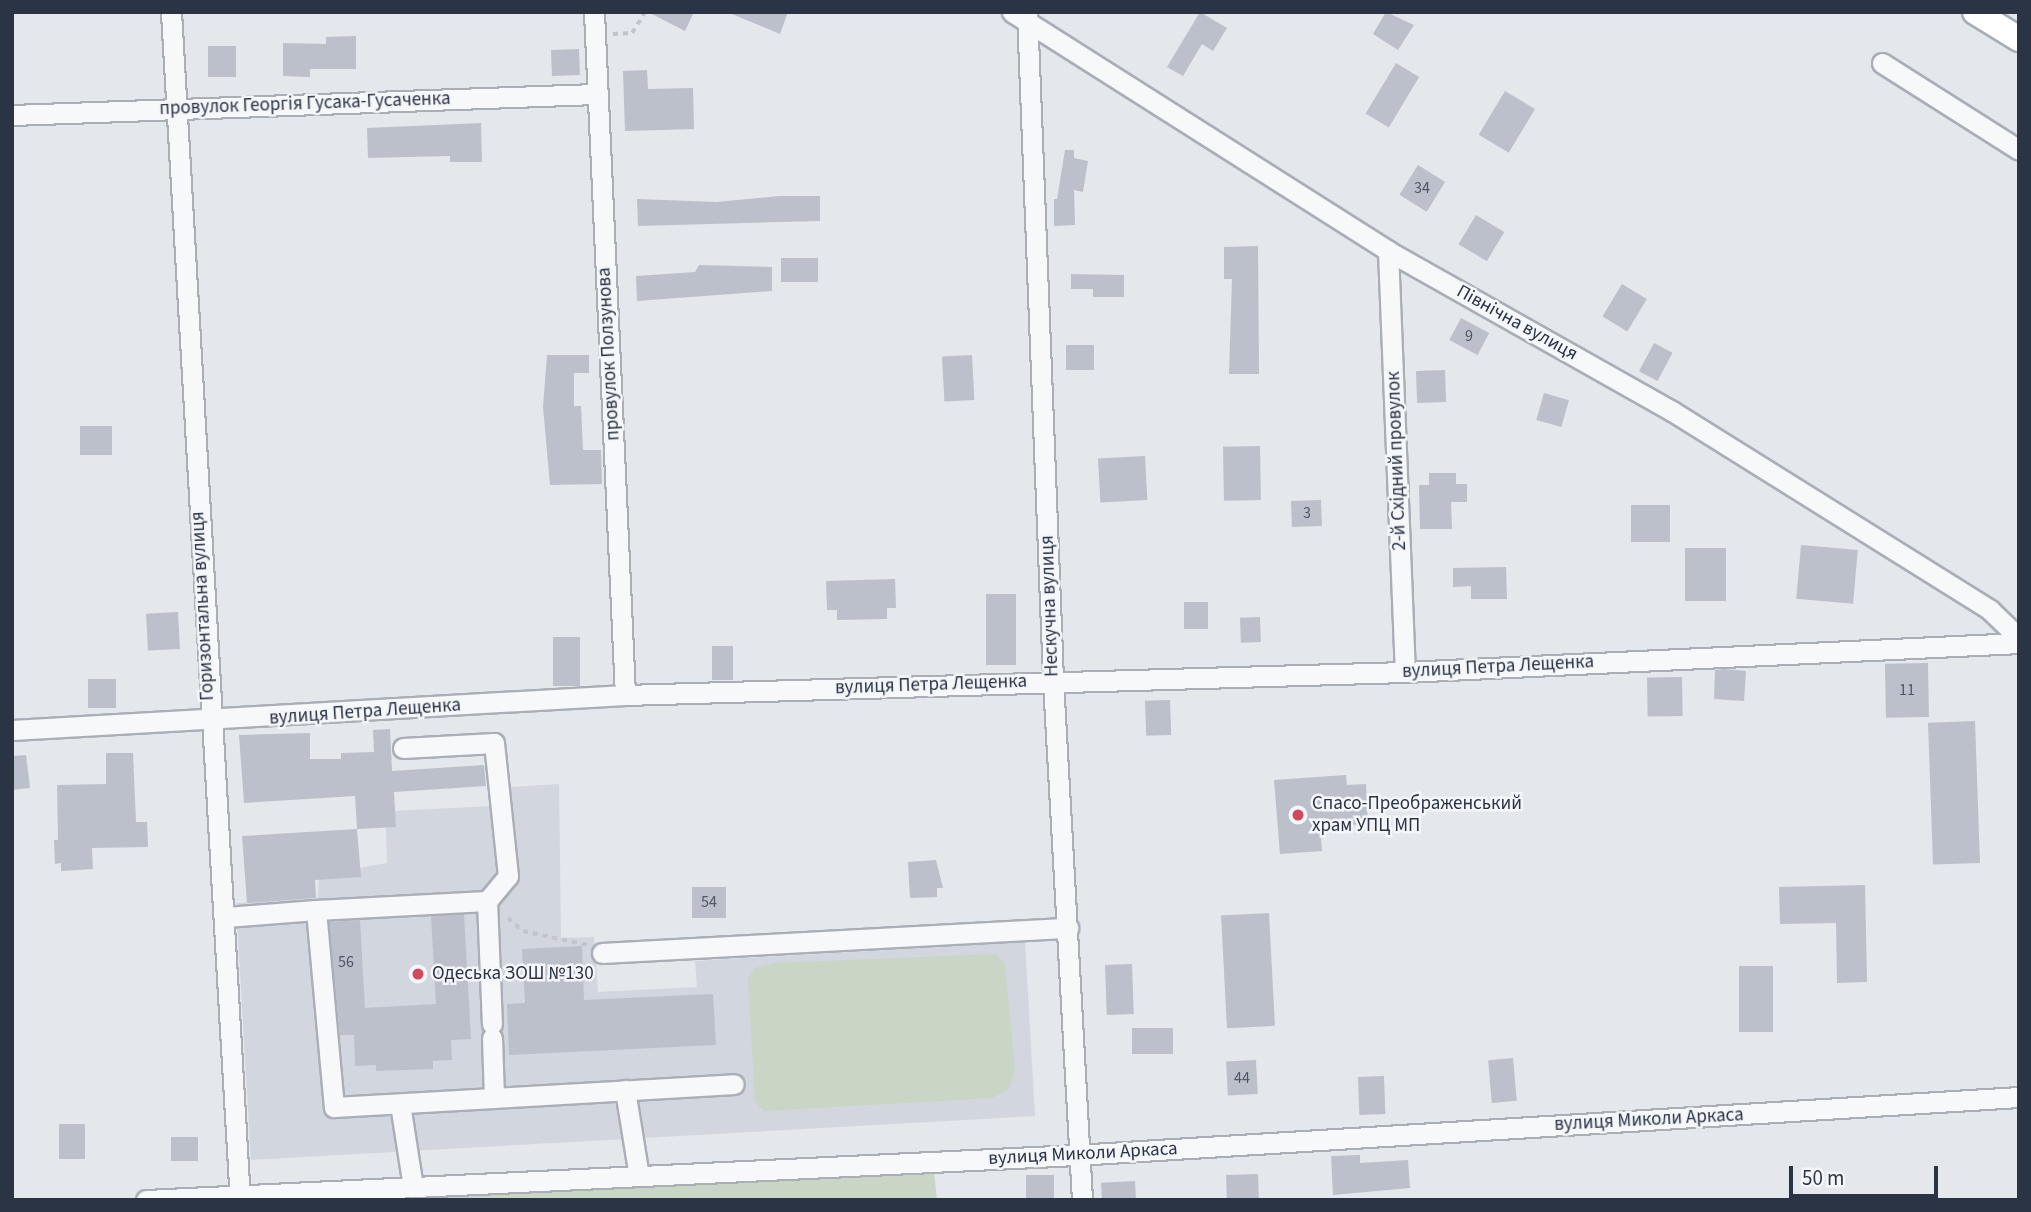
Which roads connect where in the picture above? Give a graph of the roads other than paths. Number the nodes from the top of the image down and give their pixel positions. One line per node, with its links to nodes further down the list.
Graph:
1 (172, 12): 8 (street, Горизонтальна вулиця)
2 (594, 12): 7 (street, провулок Ползунова)
3 (1975, 12): 5 (main road)
4 (1021, 15): 11 (street, Північна вулиця); 14 (street, Нескучна вулиця)
5 (2019, 38)
6 (1882, 63): 10 (street)
7 (597, 94): 8 (street, провулок Георгія Гусака-Гусаченка); 15 (street, провулок Ползунова)
8 (177, 109): 9 (street, провулок Георгія Гусака-Гусаченка); 16 (street, Горизонтальна вулиця)
9 (12, 115)
10 (2019, 150)
11 (1388, 251): 12 (street, Північна вулиця); 13 (street, 2-й Східний провулок)
12 (2019, 641): 13 (street, вулиця Петра Лещенка)
13 (1405, 672): 14 (street, вулиця Петра Лещенка)
14 (1053, 681): 15 (street, вулиця Петра Лещенка); 22 (street, Нескучна вулиця)
15 (625, 695): 16 (street, вулиця Петра Лещенка)
16 (209, 722): 17 (street, вулиця Петра Лещенка); 21 (street, Горизонтальна вулиця)
17 (12, 730)
18 (403, 748): 19 (street)
19 (487, 901): 20 (street); 27 (street)
20 (316, 910): 21 (street); 28 (street)
21 (226, 917): 32 (street, Горизонтальна вулиця)
22 (1068, 928): 23 (street); 29 (street, Нескучна вулиця)
23 (602, 953)
24 (734, 1084): 25 (street)
25 (625, 1090): 27 (street); 30 (street)
26 (2019, 1097): 29 (street, вулиця Миколи Аркаса)
27 (494, 1098): 28 (street)
28 (400, 1104): 31 (street)
29 (1080, 1154): 30 (street, вулиця Миколи Аркаса); 34 (street, Нескучна вулиця)
30 (639, 1176): 31 (street, вулиця Миколи Аркаса)
31 (413, 1187): 32 (street, вулиця Миколи Аркаса)
32 (240, 1198): 33 (street, вулиця Миколи Аркаса)
33 (146, 1200)
34 (1082, 1200)

